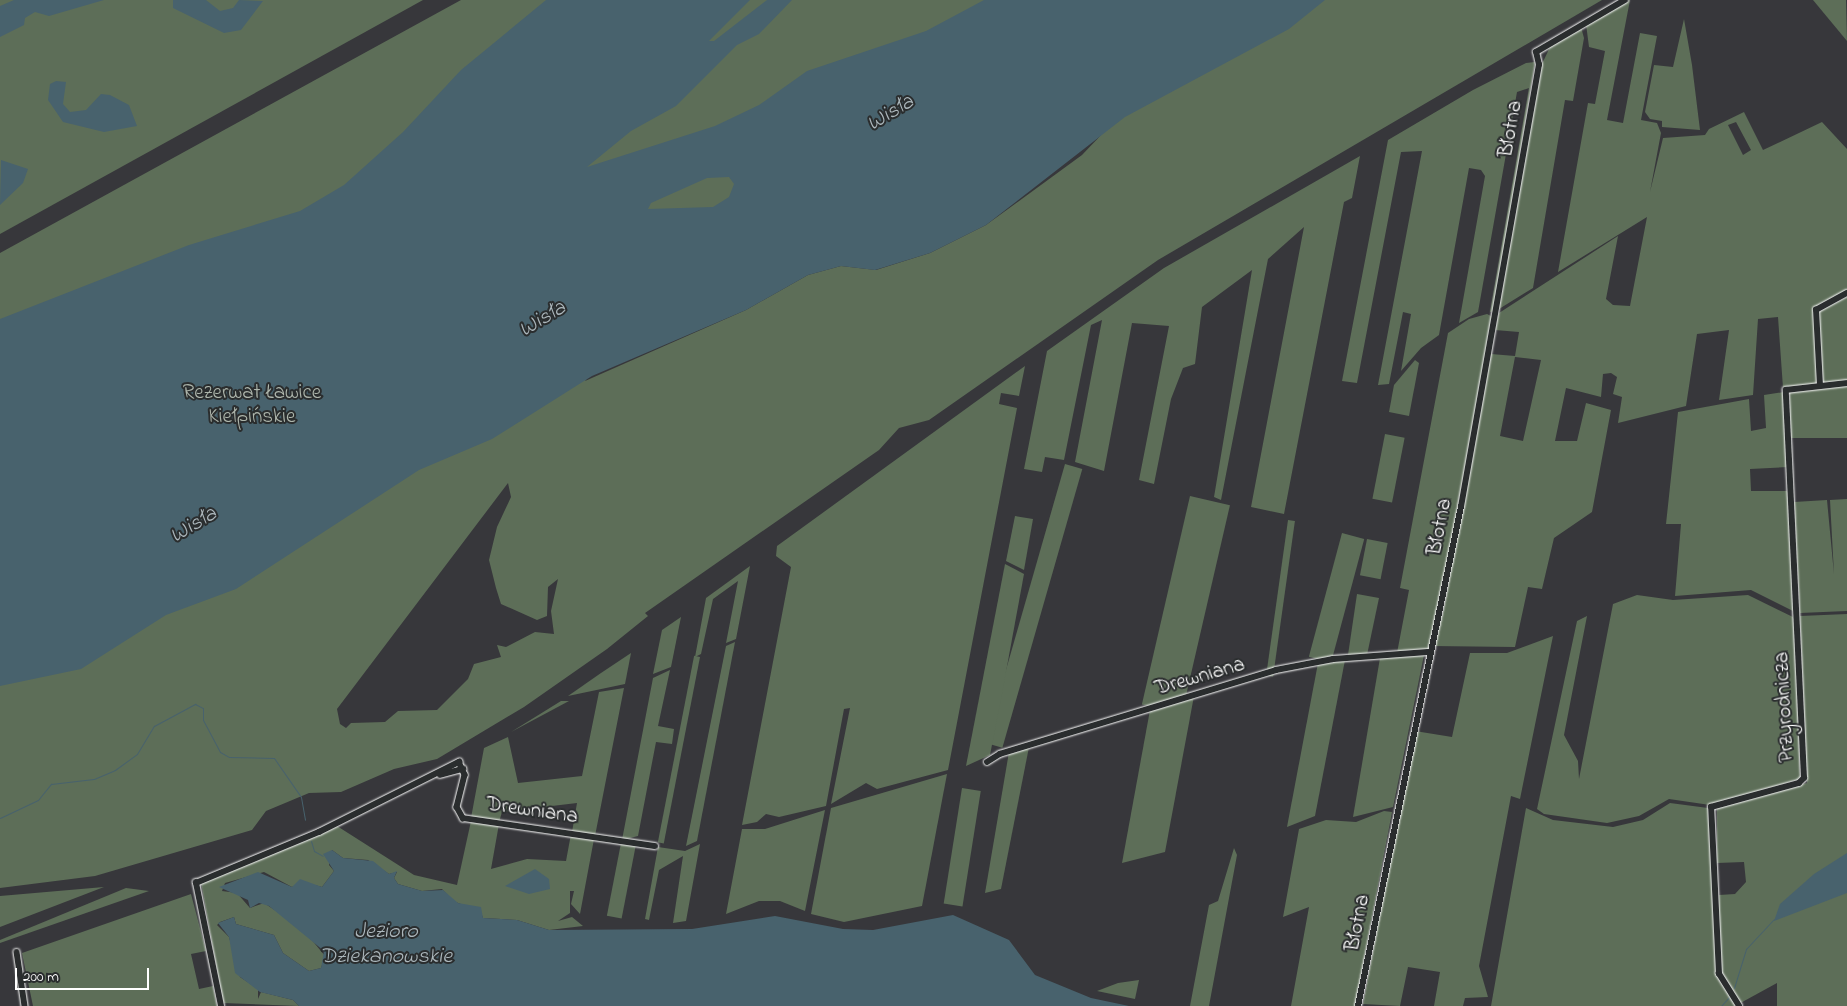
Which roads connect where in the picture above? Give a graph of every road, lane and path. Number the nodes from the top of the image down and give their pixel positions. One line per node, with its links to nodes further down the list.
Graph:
1 (1625, 0): 5 (street, Błotna)
2 (1847, 293): 4 (street)
3 (1847, 383): 4 (street)
4 (1820, 386): 14 (street, Przyrodnicza)
5 (1428, 652): 6 (street, Drewniana); 13 (street, Błotna)
6 (987, 762)
7 (463, 769): 8 (street); 8 (street); 9 (street, Drewniana)
8 (438, 774): 12 (street)
9 (655, 846)
10 (17, 952): 11 (street)
11 (25, 1006)
12 (221, 1006)
13 (1358, 1006)
14 (1739, 1006)

